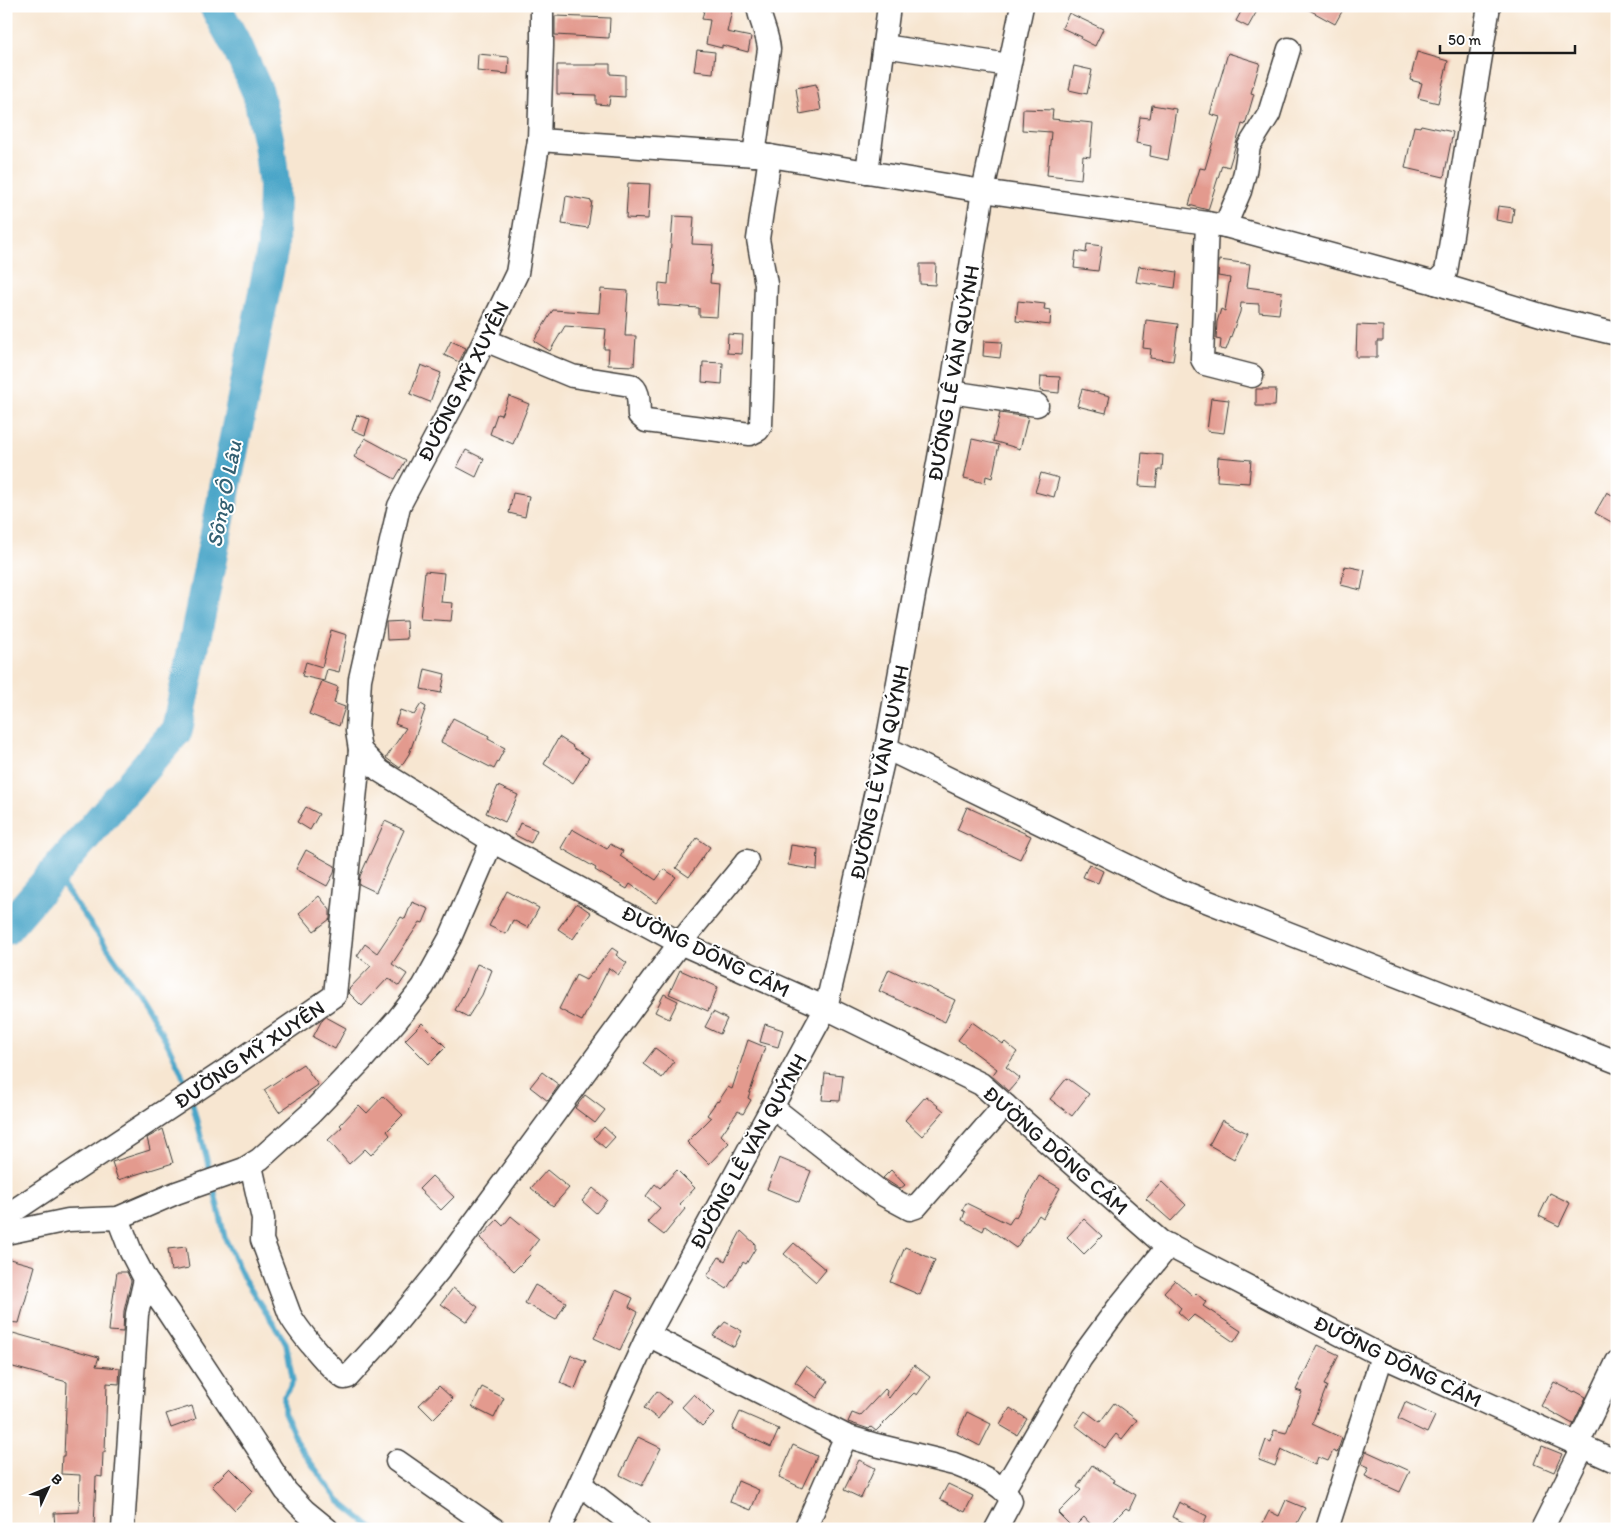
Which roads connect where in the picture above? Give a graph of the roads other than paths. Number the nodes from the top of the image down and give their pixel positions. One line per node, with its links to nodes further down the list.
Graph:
1 (542, 6): 9 (street, ĐƯỜNG MỸ XUYÊN)
2 (758, 6): 10 (street)
3 (889, 6): 6 (street)
4 (1022, 6): 8 (street, ĐƯỜNG LÊ VĂN QUÝNH)
5 (1489, 6): 14 (street)
6 (884, 46): 8 (street); 11 (street)
7 (1289, 49): 13 (street)
8 (1009, 65): 12 (street, ĐƯỜNG LÊ VĂN QUÝNH)
9 (539, 140): 10 (street); 16 (street, ĐƯỜNG MỸ XUYÊN)
10 (762, 156): 11 (street); 16 (street)
11 (867, 172): 12 (street)
12 (983, 191): 13 (street); 18 (street, ĐƯỜNG LÊ VĂN QUÝNH)
13 (1216, 225): 14 (street); 17 (street)
14 (1435, 283): 15 (street)
15 (1617, 334)
16 (485, 340): 21 (street, ĐƯỜNG MỸ XUYÊN)
17 (1252, 376)
18 (951, 392): 19 (street); 20 (street, ĐƯỜNG LÊ VĂN QUÝNH)
19 (1038, 405)
20 (886, 748): 25 (street, ĐƯỜNG LÊ VĂN QUÝNH); 26 (street)
21 (360, 750): 22 (street); 30 (street, ĐƯỜNG MỸ XUYÊN)
22 (492, 840): 24 (street, ĐƯỜNG DÕNG CẢM); 29 (street)
23 (747, 861): 24 (street)
24 (680, 943): 25 (street, ĐƯỜNG DÕNG CẢM); 29 (street)
25 (826, 1008): 27 (street, ĐƯỜNG DÕNG CẢM); 28 (street, ĐƯỜNG LÊ VĂN QUÝNH)
26 (1617, 1062)
27 (1005, 1105): 28 (street); 33 (street, ĐƯỜNG DÕNG CẢM)
28 (772, 1107): 35 (street, ĐƯỜNG LÊ VĂN QUÝNH)
29 (247, 1168): 31 (street)
30 (6, 1216)
31 (118, 1218): 32 (street); 34 (street)
32 (6, 1233)
33 (1168, 1245): 36 (street, ĐƯỜNG DÕNG CẢM); 43 (street)
34 (145, 1279): 44 (street); 45 (street)
35 (648, 1335): 38 (street); 42 (street, ĐƯỜNG LÊ VĂN QUÝNH)
36 (1382, 1356): 39 (street, ĐƯỜNG DÕNG CẢM); 51 (street)
37 (1617, 1362): 39 (street)
38 (846, 1436): 43 (street); 49 (street)
39 (1580, 1446): 41 (street, ĐƯỜNG DÕNG CẢM); 52 (street)
40 (397, 1461): 46 (street)
41 (1617, 1462)
42 (580, 1484): 47 (street, ĐƯỜNG LÊ VĂN QUÝNH); 48 (street)
43 (1004, 1489): 50 (street)
44 (124, 1529)
45 (326, 1529)
46 (494, 1529)
47 (559, 1529)
48 (638, 1529)
49 (805, 1529)
50 (996, 1529)
51 (1327, 1529)
52 (1542, 1529)

